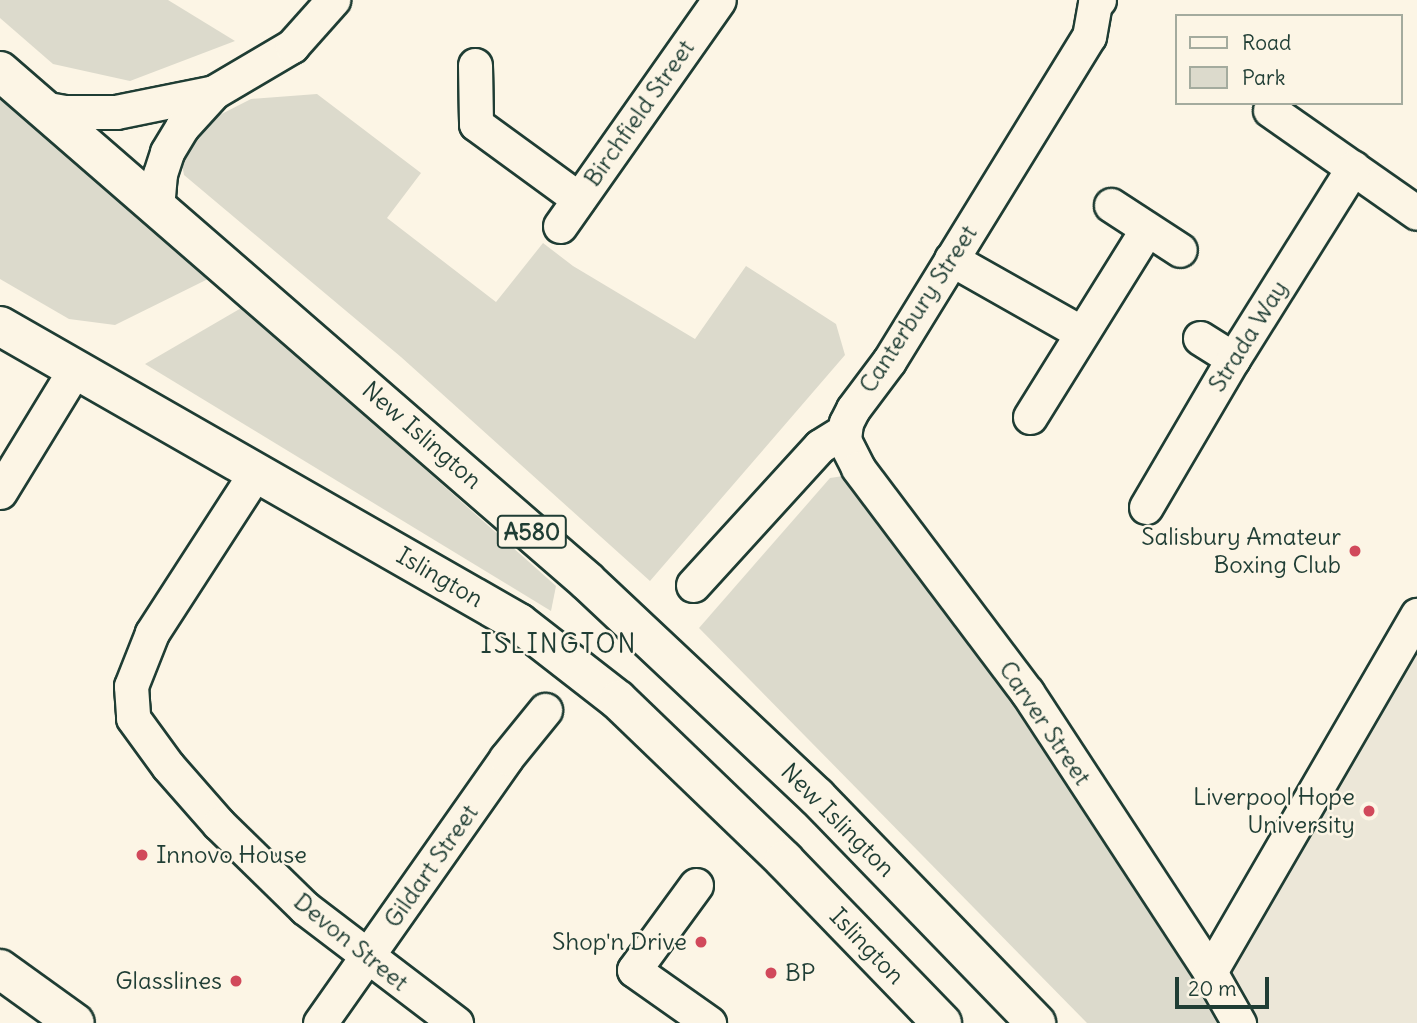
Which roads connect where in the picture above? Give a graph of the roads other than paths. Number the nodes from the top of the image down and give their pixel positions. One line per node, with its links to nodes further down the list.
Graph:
1 (333, 0): 6 (street)
2 (719, 0): 4 (street, Birchfield Street)
3 (1095, 1): 15 (street, Canterbury Street)
4 (475, 65)
5 (0, 71): 7 (main road, New Islington / A580)
6 (214, 93): 7 (street); 11 (street)
7 (42, 108): 11 (main road, New Islington / A580)
8 (1270, 110): 9 (street)
9 (1353, 168): 12 (street); 19 (street, Strada Way)
10 (1111, 205): 13 (street)
11 (157, 208): 39 (main road, New Islington / A580)
12 (1417, 213)
13 (1147, 229): 14 (street); 17 (street)
14 (1180, 250)
15 (951, 259): 17 (street); 22 (street, Canterbury Street)
16 (0, 326): 20 (main road, Islington)
17 (1080, 332): 21 (street)
18 (1200, 338): 19 (street)
19 (1233, 359): 25 (street, Strada Way)
20 (75, 369): 23 (main road, Islington); 24 (street)
21 (1030, 417)
22 (844, 431): 26 (street, Canterbury Street); 32 (street, Carver Street)
23 (256, 472): 30 (street, Devon Street); 38 (main road, Islington)
24 (0, 492)
25 (1146, 507)
26 (693, 585)
27 (1417, 615): 32 (street)
28 (545, 710): 30 (street, Gildart Street)
29 (696, 885): 33 (street)
30 (367, 957): 35 (street, Gildart Street); 36 (street, Devon Street)
31 (0, 969): 34 (main road)
32 (1210, 972): 40 (street, Carver Street)
33 (668, 1012): 37 (street)
34 (75, 1023)
35 (320, 1023)
36 (456, 1023)
37 (709, 1023)
38 (942, 1023)
39 (1036, 1023)
40 (1239, 1023)

